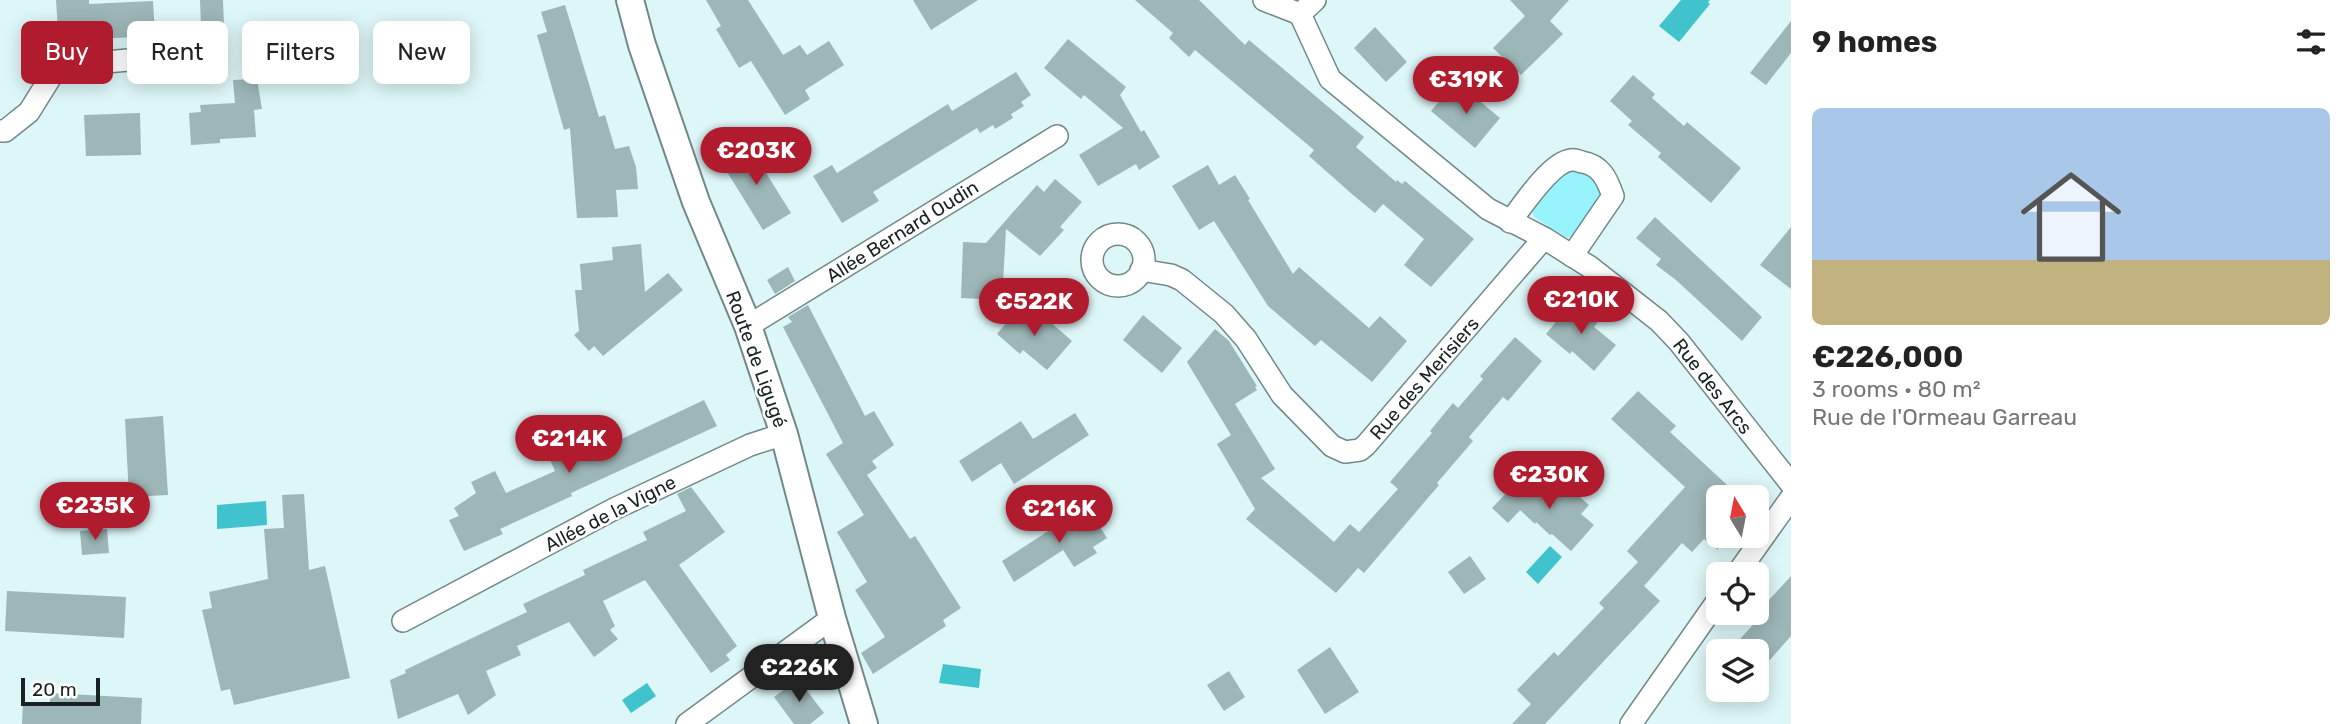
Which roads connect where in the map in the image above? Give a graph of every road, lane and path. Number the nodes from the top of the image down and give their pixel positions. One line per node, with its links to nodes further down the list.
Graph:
1 (630, 0): 11 (street, Route de Ligugé)
2 (1264, 0): 3 (street)
3 (1307, 7): 7 (street, Rue des Arcs)
4 (127, 60): 5 (street)
5 (0, 131)
6 (1057, 136): 11 (street, Allée Bernard Oudin)
7 (1510, 222): 8 (street, Rue des Arcs); 9 (street)
8 (1544, 239): 9 (street, Rue des Arcs); 10 (street, Rue des Merisiers)
9 (1572, 256): 13 (street, Rue des Arcs)
10 (1142, 270)
11 (748, 326): 12 (street, Route de Ligugé)
12 (783, 434): 17 (street, Route de Ligugé); 18 (street, Allée de la Vigne)
13 (1791, 484)
14 (1791, 498): 15 (street)
15 (1746, 562)
16 (1706, 617): 21 (street)
17 (832, 618): 19 (street); 20 (street, Route de Ligugé)
18 (403, 621)
19 (687, 724)
20 (864, 724)
21 (1631, 724)

